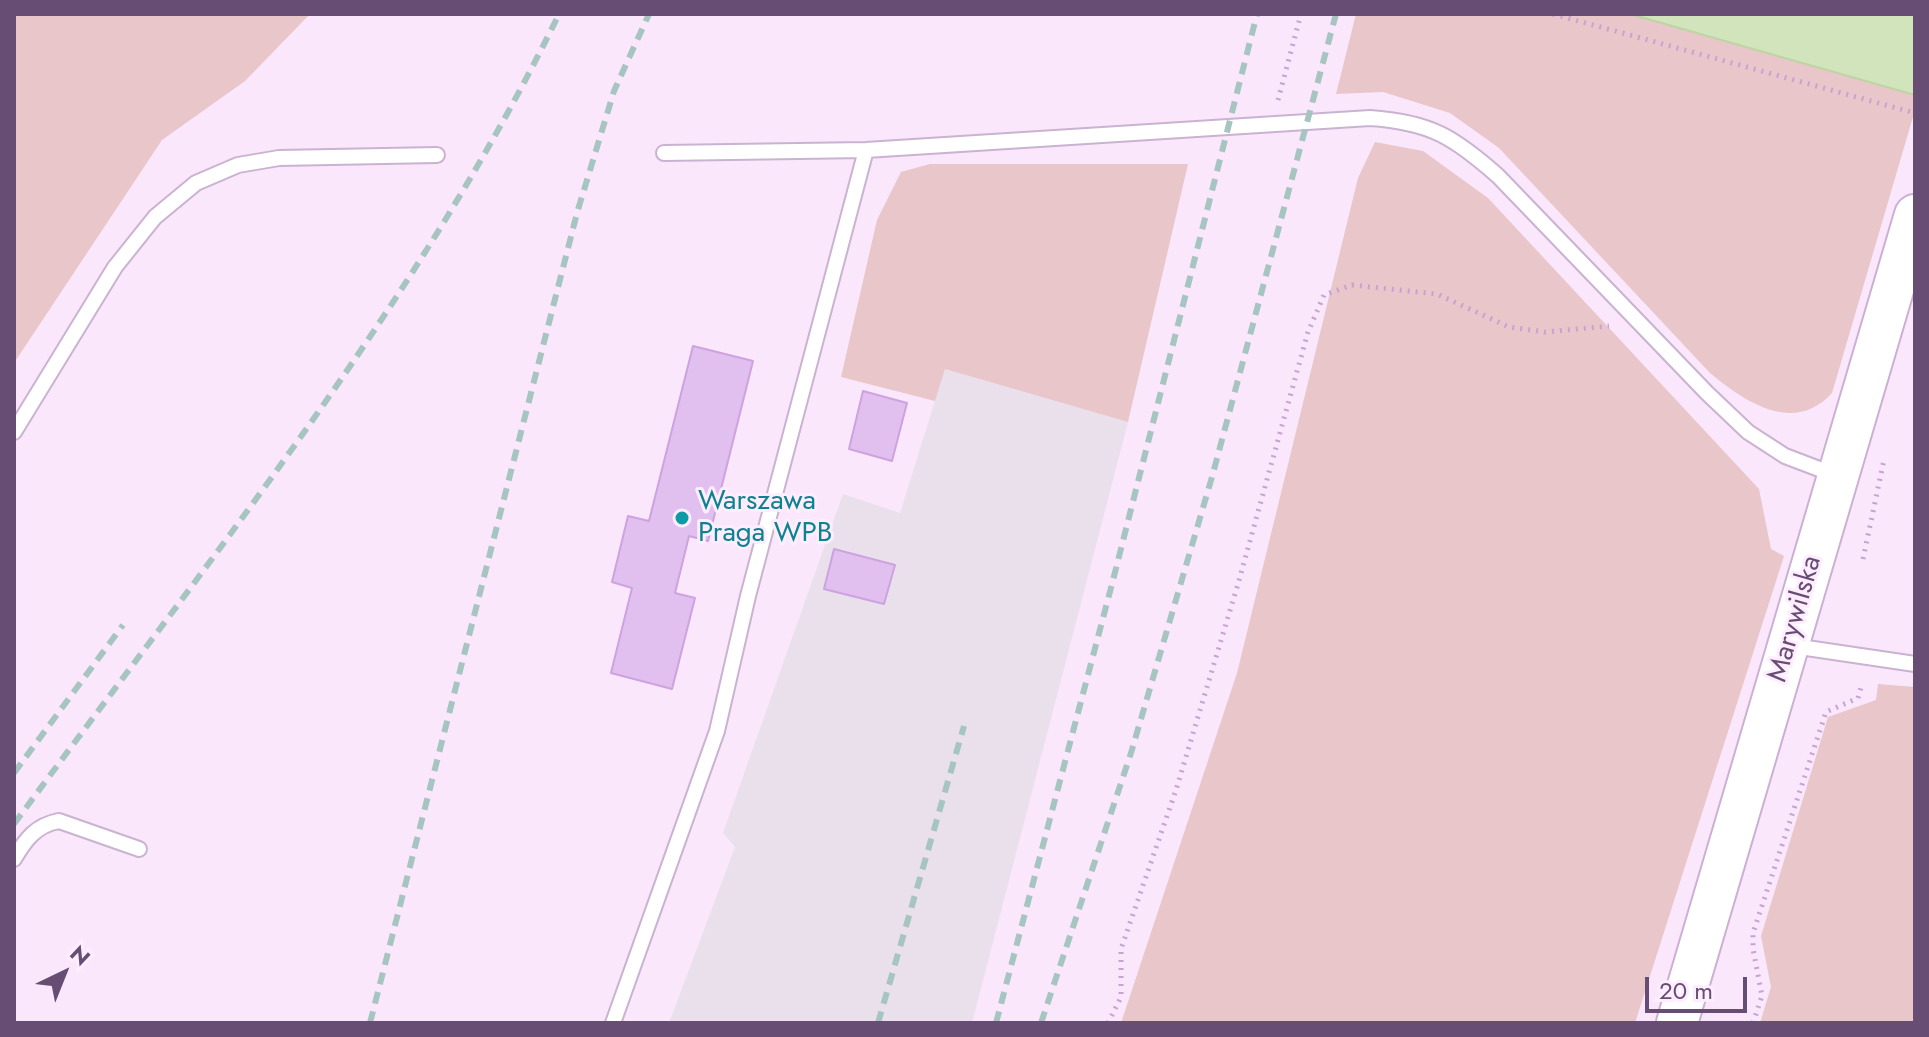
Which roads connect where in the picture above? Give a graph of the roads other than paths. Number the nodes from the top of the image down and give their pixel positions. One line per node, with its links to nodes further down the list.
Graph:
1 (866, 150): 2 (lane); 6 (lane); 11 (lane)
2 (664, 153)
3 (437, 155): 5 (lane)
4 (1911, 230): 6 (main road, Marywilska)
5 (14, 432)
6 (1837, 476): 7 (main road, Marywilska)
7 (1789, 645): 8 (lane); 12 (main road, Marywilska)
8 (1915, 664)
9 (139, 849): 10 (lane)
10 (14, 859)
11 (613, 1023)
12 (1677, 1023)

